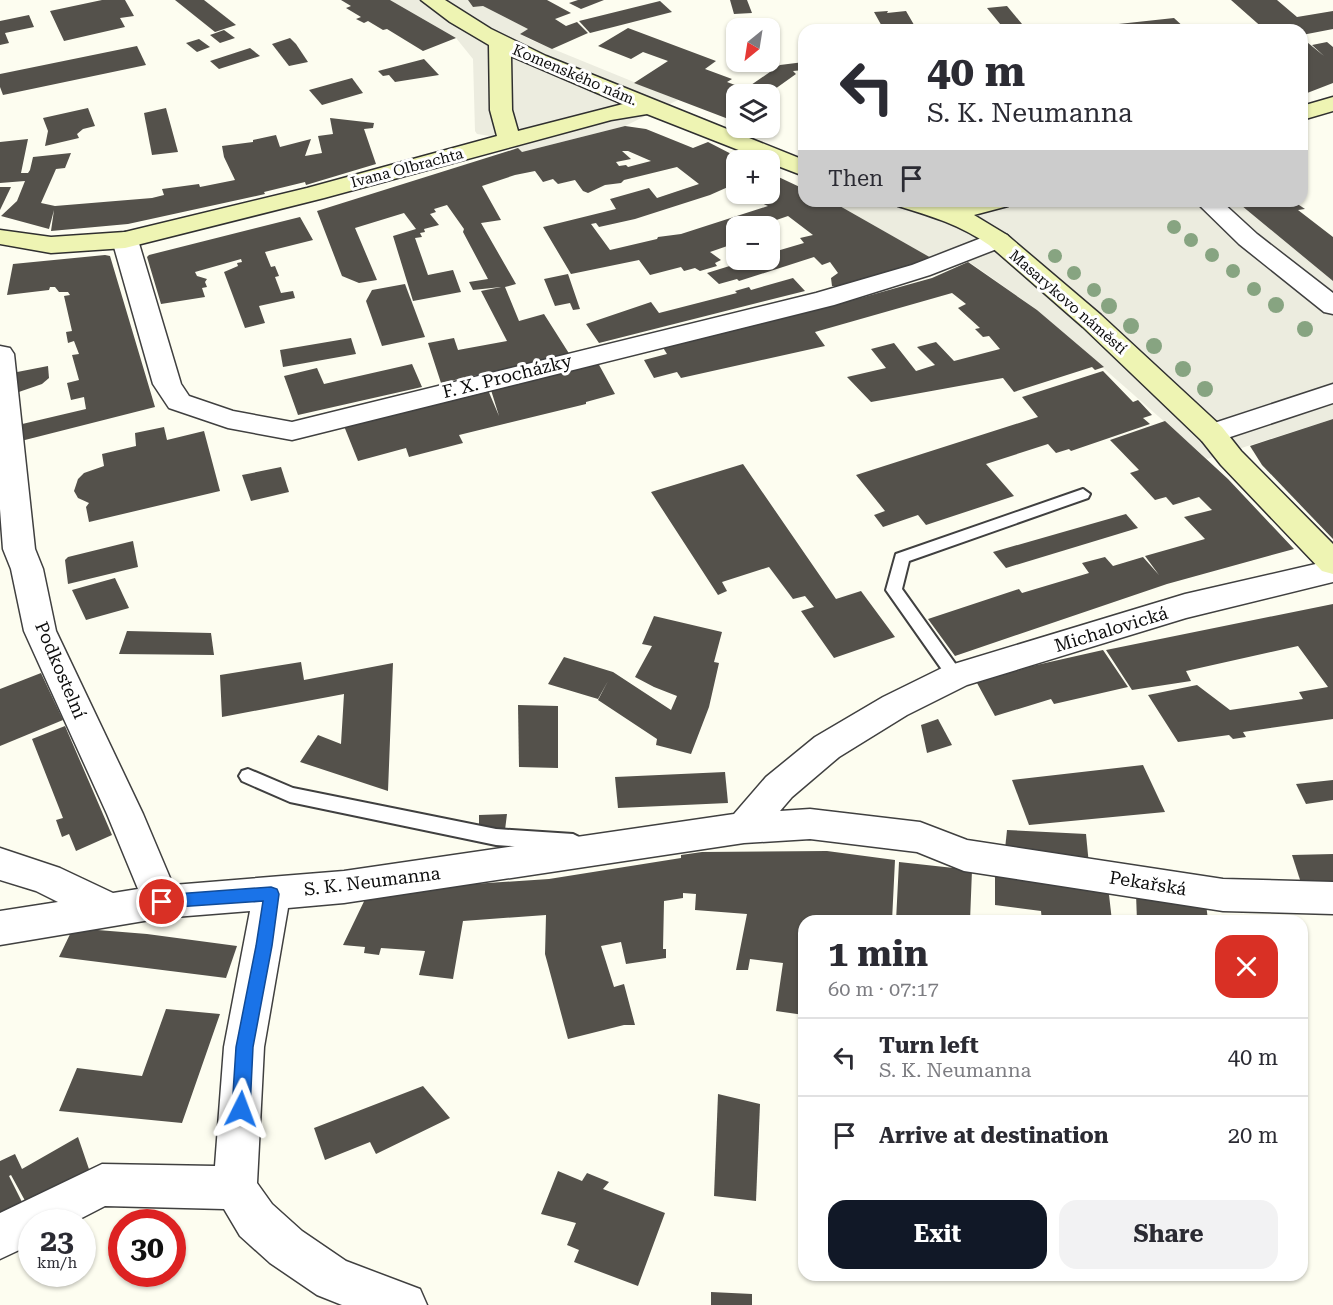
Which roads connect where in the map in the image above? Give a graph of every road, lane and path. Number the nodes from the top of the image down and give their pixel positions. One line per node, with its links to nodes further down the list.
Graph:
1 (431, 0): 2 (main road, Komenského nám.)
2 (500, 43): 4 (main road, Komenského nám.); 6 (main road, Komenského nám.)
3 (1333, 104): 5 (main road)
4 (649, 107): 6 (main road, Ivana Olbrachta); 7 (main road, Ivana Olbrachta)
5 (1308, 111)
6 (509, 139): 13 (main road, Ivana Olbrachta)
7 (798, 166)
8 (927, 207): 11 (main road)
9 (977, 207): 11 (main road)
10 (1214, 207): 15 (street)
11 (952, 214): 14 (main road, Masarykovo náměstí)
12 (0, 238): 13 (main road, Ivana Olbrachta)
13 (125, 240): 14 (street, F. X. Procházky)
14 (998, 240): 18 (main road, Masarykovo náměstí)
15 (1333, 306)
16 (0, 354): 29 (street, Podkostelní)
17 (1333, 393): 18 (street)
18 (1212, 434): 20 (main road, Masarykovo náměstí)
19 (1083, 495): 22 (lane)
20 (1333, 563)
21 (1333, 571): 22 (street, Michalovická)
22 (956, 676): 24 (street, Michalovická)
23 (248, 776): 25 (lane)
24 (744, 828): 25 (street, S. K. Neumanna); 28 (street, Pekařská)
25 (631, 845): 27 (street, S. K. Neumanna)
26 (0, 864): 30 (street)
27 (271, 894): 29 (street, S. K. Neumanna); 32 (street)
28 (1333, 898)
29 (162, 902): 30 (street, S. K. Neumanna)
30 (112, 910): 31 (street, S. K. Neumanna)
31 (0, 928)
32 (235, 1188): 33 (street); 34 (street)
33 (0, 1237)
34 (404, 1305)

